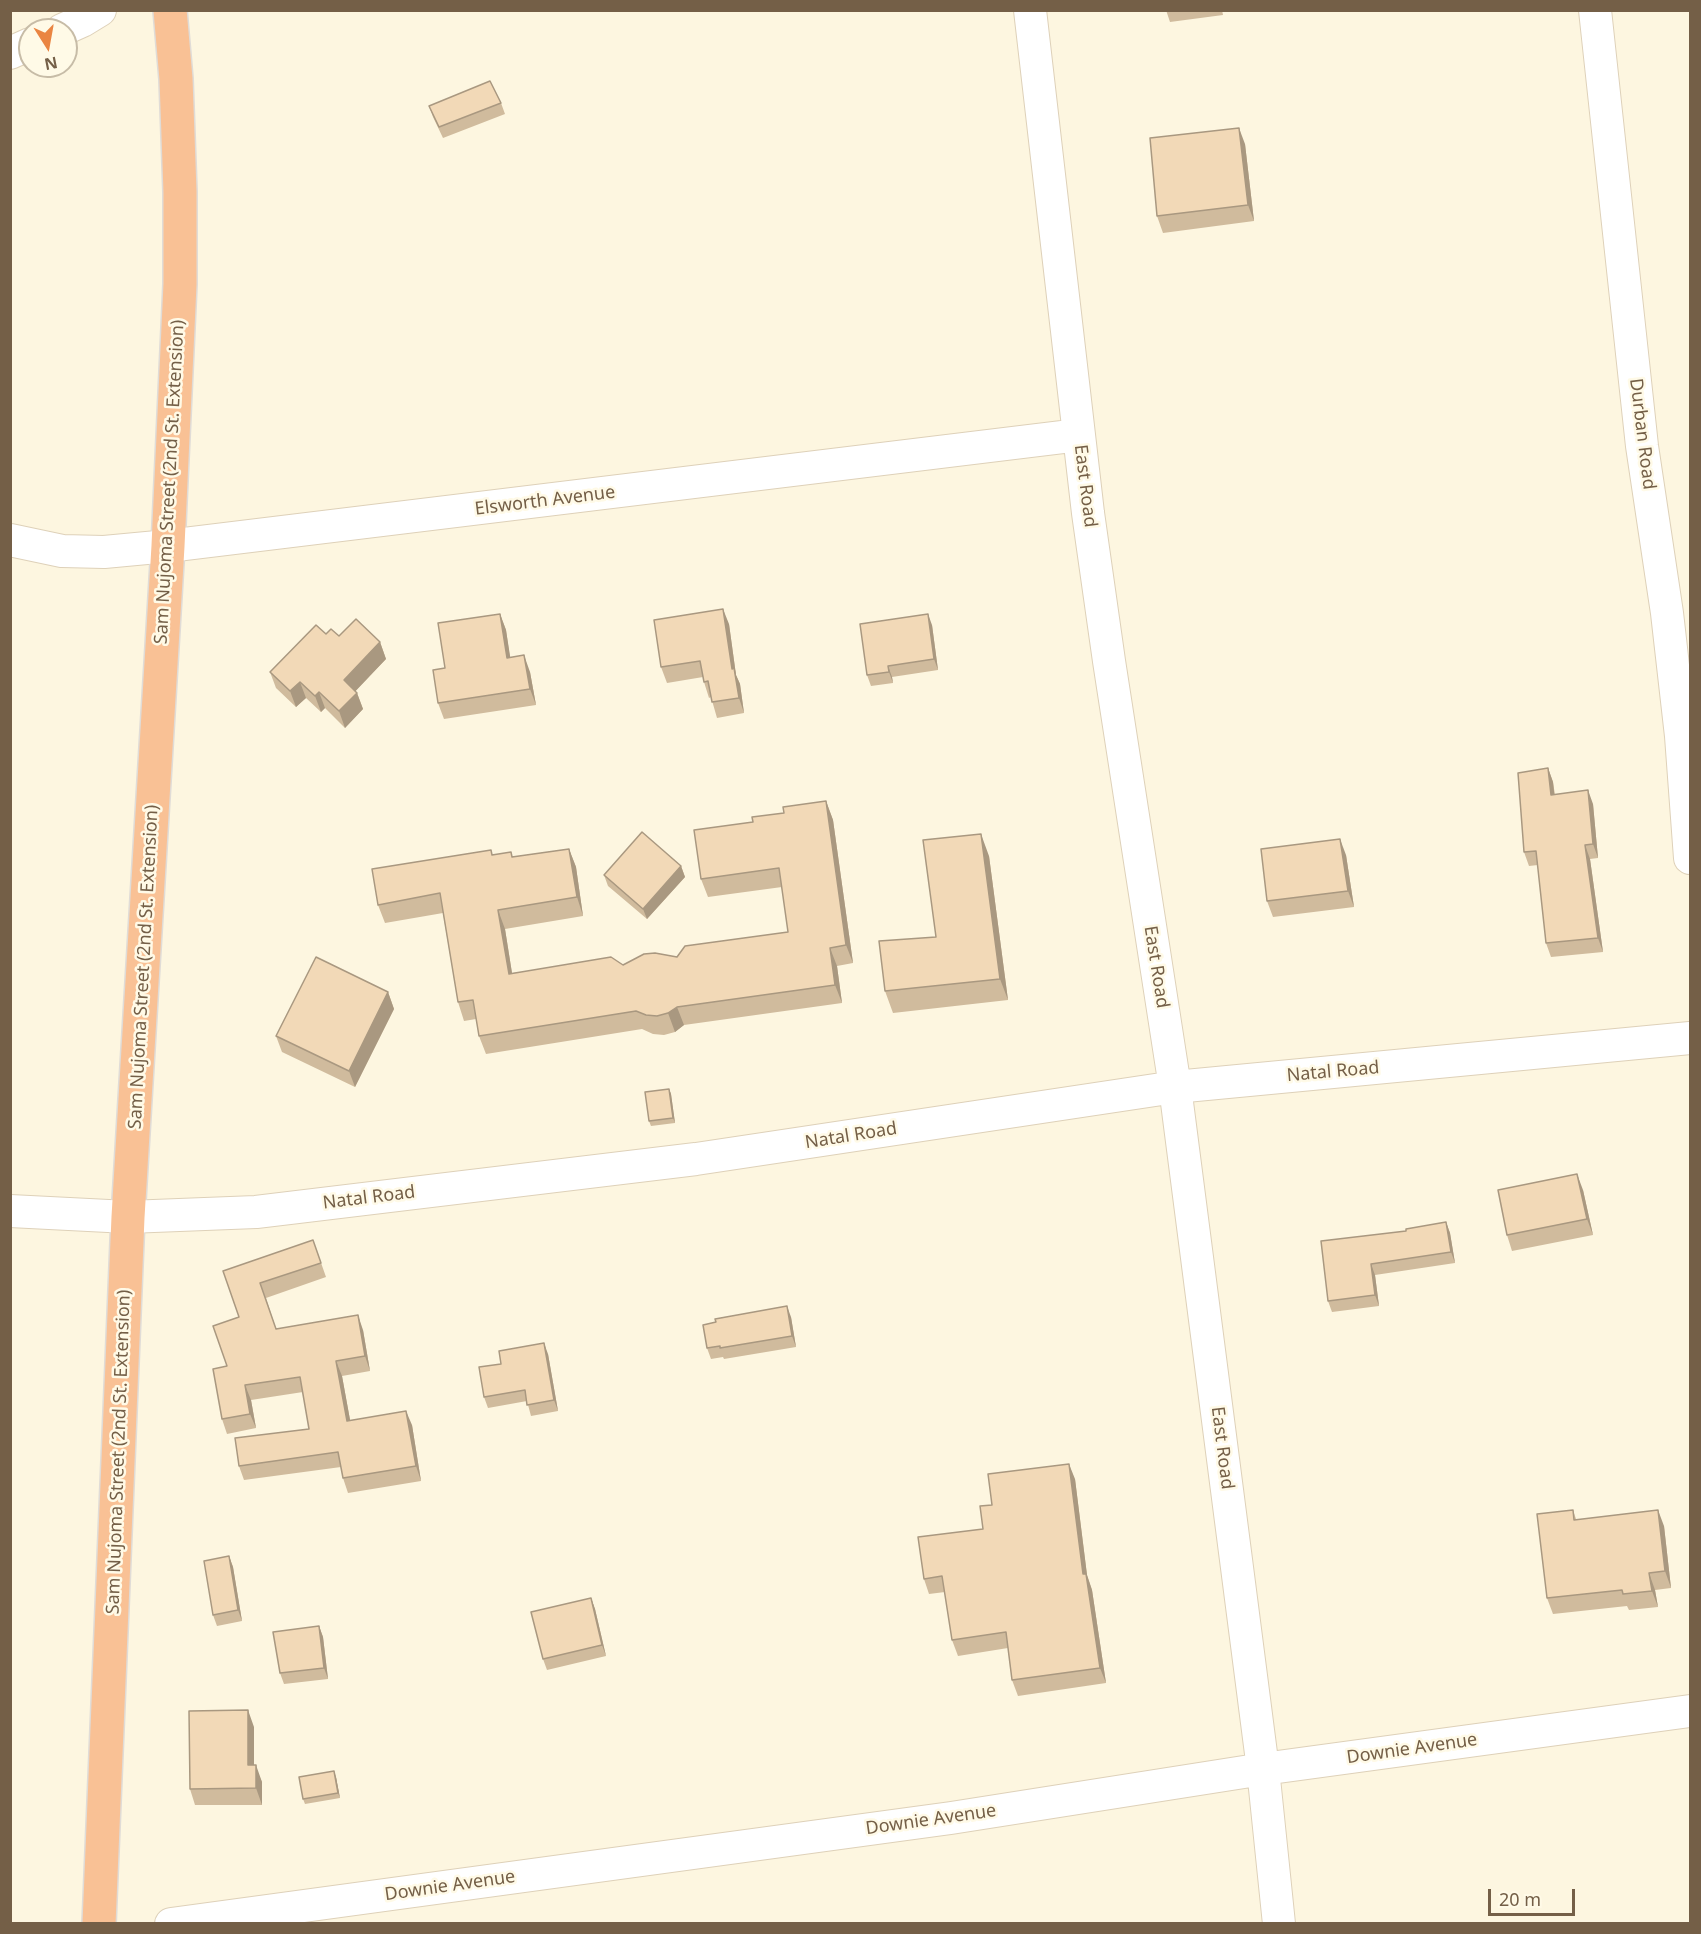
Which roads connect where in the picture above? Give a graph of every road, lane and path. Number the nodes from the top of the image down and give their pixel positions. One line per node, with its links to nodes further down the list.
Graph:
1 (100, 10): 5 (street)
2 (170, 10): 8 (highway, Sam Nujoma Street (2nd St. Extension))
3 (1030, 10): 6 (street, East Road)
4 (1595, 10): 9 (street, Durban Road)
5 (78, 23)
6 (1079, 435): 8 (street, Elsworth Avenue); 11 (street, East Road)
7 (10, 540): 8 (street, Elsworth Avenue)
8 (168, 546): 13 (highway, Sam Nujoma Street (2nd St. Extension))
9 (1690, 858)
10 (1690, 1038): 11 (street, Natal Road)
11 (1175, 1087): 13 (street, Natal Road); 15 (street, East Road)
12 (10, 1211): 13 (street, Natal Road)
13 (128, 1217): 16 (highway, Sam Nujoma Street (2nd St. Extension))
14 (1690, 1711): 15 (street, Downie Avenue)
15 (1263, 1769): 17 (street, Downie Avenue); 18 (street, East Road)
16 (99, 1923)
17 (171, 1923)
18 (1279, 1923)

